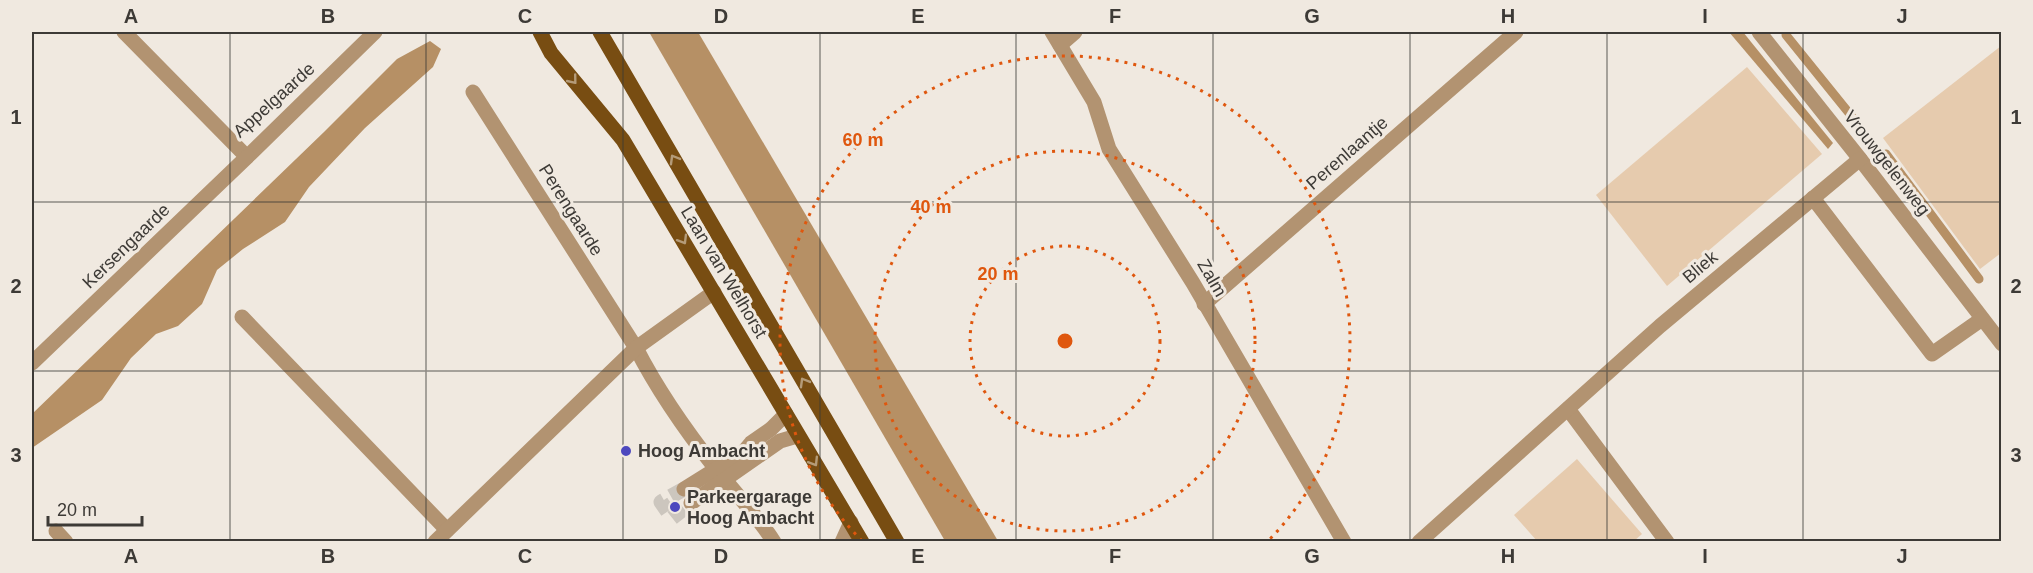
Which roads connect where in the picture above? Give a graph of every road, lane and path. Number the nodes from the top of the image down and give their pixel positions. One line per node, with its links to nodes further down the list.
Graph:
1 (124, 32): 10 (street, Appelgaarde)
2 (375, 32): 10 (street, Appelgaarde)
3 (540, 32): 13 (main road, Laan van Welhorst, one-way to 13)
4 (600, 32): 31 (main road, Laan van Welhorst, one-way to 4)
5 (1075, 32): 8 (street)
6 (1516, 32): 14 (street, Perenlaantje)
7 (1759, 32): 11 (street, Vrouwgelenweg)
8 (1056, 38): 14 (street, Zalm)
9 (473, 92): 18 (street, Perengaarde)
10 (246, 157): 19 (street, Kersengaarde)
11 (1860, 159): 12 (street, Bliek); 16 (street, Vrouwgelenweg)
12 (1813, 198): 16 (street); 20 (street, Bliek)
13 (714, 292): 18 (street); 21 (main road, Laan van Welhorst)
14 (1204, 304): 32 (street, Zalm)
15 (242, 317): 26 (street)
16 (1982, 319): 17 (street, Vrouwgelenweg)
17 (2001, 344)
18 (636, 348): 23 (street, Perengaarde); 26 (street)
19 (32, 363)
20 (1568, 409): 33 (street, Bliek); 34 (street)
21 (786, 414): 22 (main road, Laan van Welhorst); 23 (street)
22 (797, 436): 23 (street); 25 (main road, Laan van Welhorst, one-way to 25)
23 (721, 474): 24 (street); 28 (street, Perengaarde)
24 (688, 496)
25 (851, 522): 29 (street); 30 (main road, Laan van Welhorst)
26 (447, 530): 27 (street)
27 (435, 542)
28 (774, 542)
29 (842, 542)
30 (862, 542)
31 (897, 542)
32 (1344, 542)
33 (1419, 542)
34 (1667, 542)

